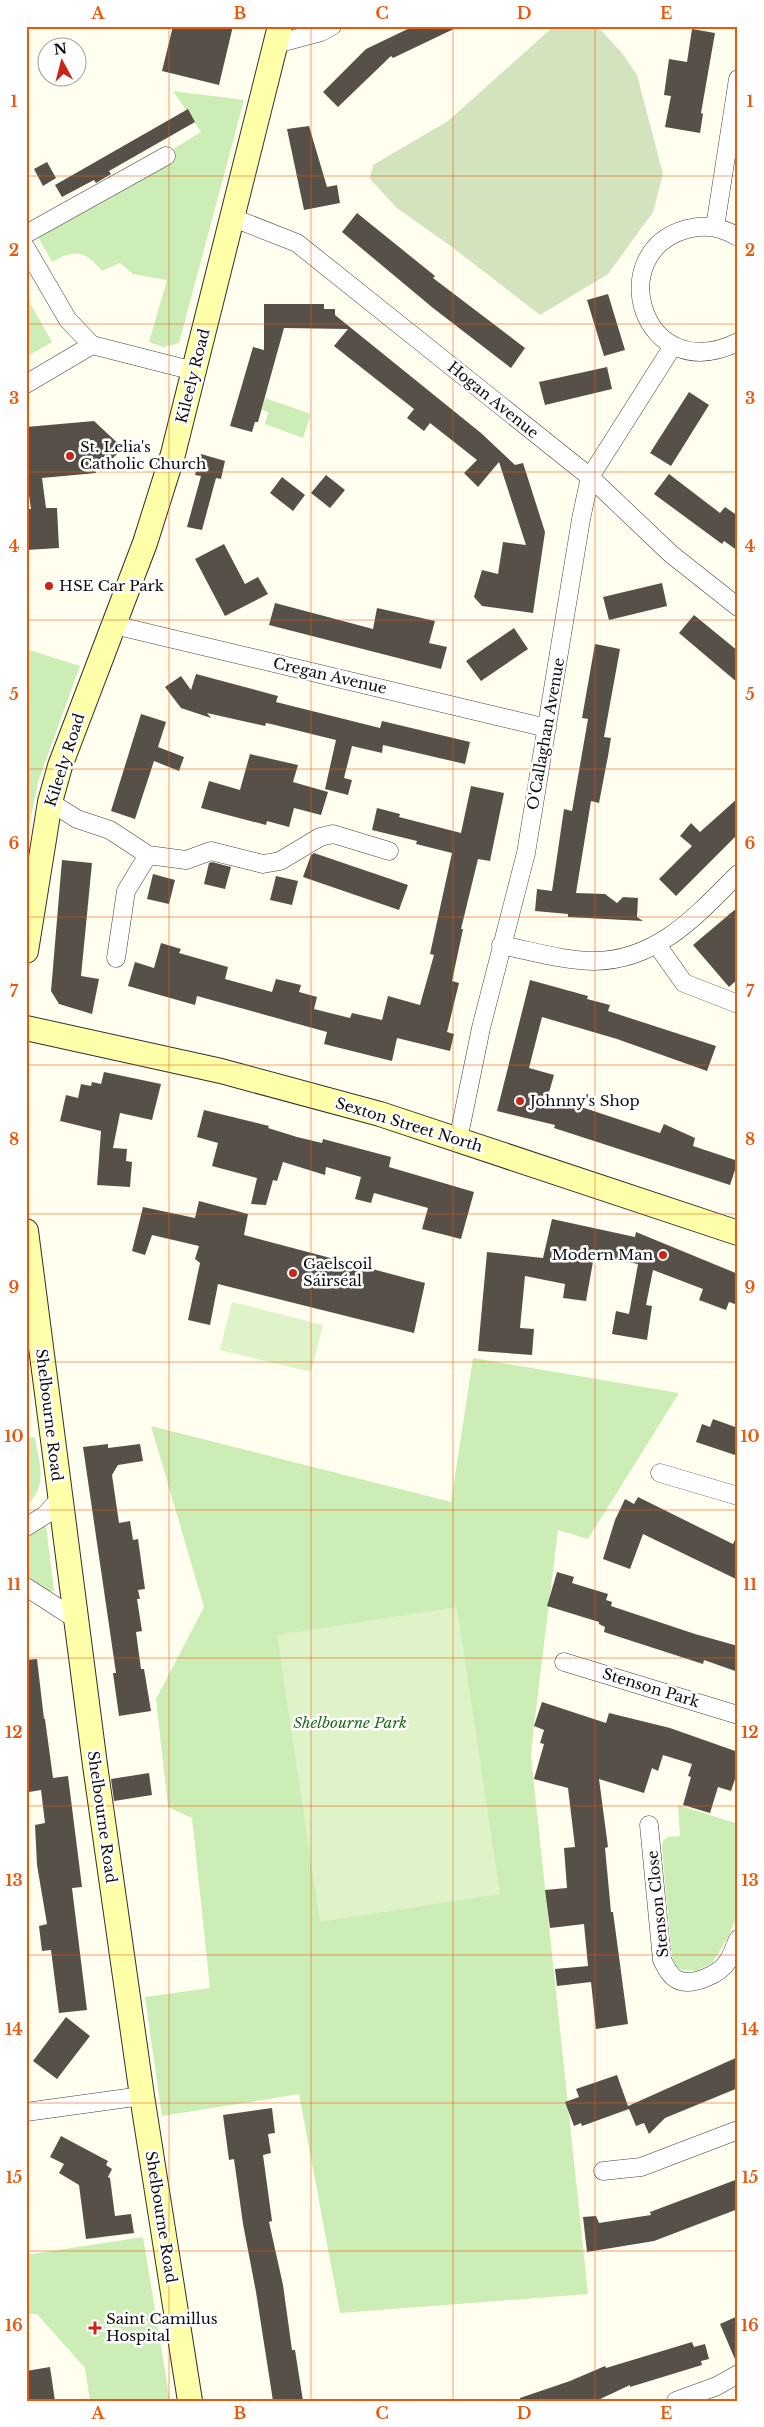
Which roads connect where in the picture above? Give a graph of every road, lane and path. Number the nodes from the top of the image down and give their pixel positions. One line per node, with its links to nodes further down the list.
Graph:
1 (332, 26): 2 (street)
2 (278, 35): 5 (main road, Kileely Road)
3 (738, 80): 6 (street)
4 (166, 156): 7 (street)
5 (231, 217): 13 (main road, Kileely Road); 15 (street, Hogan Avenue)
6 (715, 227): 8 (street); 12 (street)
7 (26, 234)
8 (738, 237)
9 (26, 248): 11 (street)
10 (738, 342): 12 (street)
11 (92, 345): 13 (street); 14 (street)
12 (673, 346): 15 (street, O'Callaghan Avenue)
13 (194, 371): 17 (main road, Kileely Road)
14 (26, 384)
15 (590, 477): 16 (street, Hogan Avenue); 18 (street, O'Callaghan Avenue)
16 (738, 607)
17 (114, 625): 18 (street, Cregan Avenue); 19 (main road, Kileely Road)
18 (547, 728): 23 (street, O'Callaghan Avenue)
19 (50, 802): 21 (street); 25 (main road, Kileely Road)
20 (389, 851): 21 (street)
21 (148, 856): 26 (street)
22 (738, 874): 24 (street)
23 (501, 945): 24 (street); 29 (street, O'Callaghan Avenue)
24 (657, 945): 27 (street)
25 (26, 951)
26 (116, 958)
27 (738, 1004)
28 (26, 1028): 29 (main road, Sexton Street North)
29 (458, 1140): 31 (main road, Sexton Street North)
30 (26, 1231): 34 (main road, Shelbourne Road)
31 (738, 1233)
32 (660, 1473): 33 (street)
33 (738, 1496)
34 (60, 1500): 35 (street); 37 (main road, Shelbourne Road)
35 (26, 1526)
36 (26, 1587): 37 (street)
37 (74, 1618): 42 (main road, Shelbourne Road)
38 (564, 1662): 39 (street, Stenson Park)
39 (738, 1715)
40 (649, 1825): 41 (street, Stenson Close)
41 (738, 1939)
42 (142, 2096): 43 (street); 47 (main road, Shelbourne Road)
43 (26, 2112)
44 (738, 2130): 45 (street)
45 (603, 2171)
46 (738, 2374): 48 (street)
47 (190, 2401)
48 (676, 2401)

